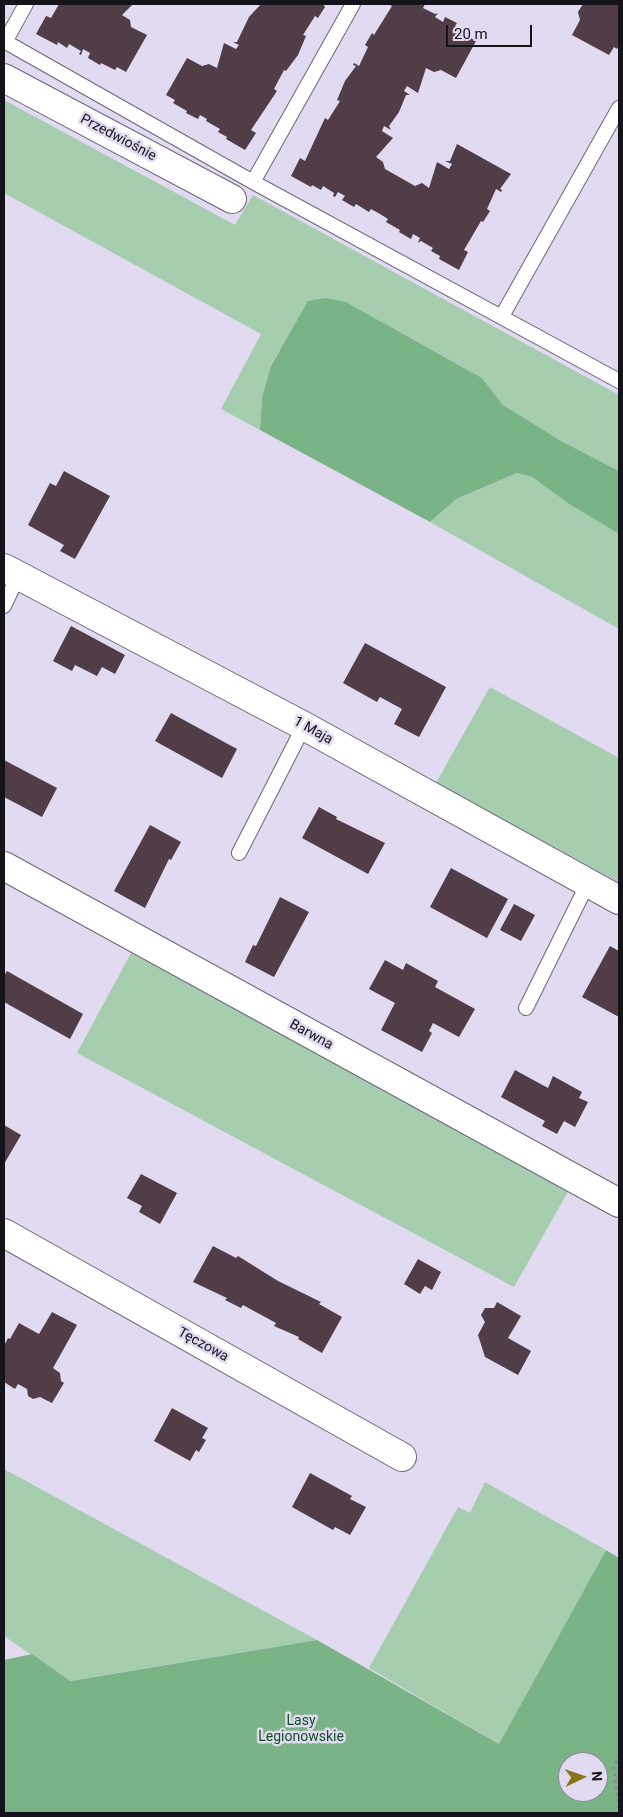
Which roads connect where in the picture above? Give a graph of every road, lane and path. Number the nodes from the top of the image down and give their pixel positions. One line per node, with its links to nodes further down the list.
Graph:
1 (26, 4): 3 (lane)
2 (353, 4): 6 (lane)
3 (4, 41): 6 (lane)
4 (4, 78): 7 (street, Przedwiośnie)
5 (619, 108): 8 (lane)
6 (253, 182): 8 (lane)
7 (232, 199)
8 (502, 316): 9 (lane)
9 (619, 381)
10 (11, 572): 11 (lane); 12 (street, 1 Maja)
11 (4, 606)
12 (304, 726): 13 (lane); 15 (street, 1 Maja)
13 (238, 853)
14 (4, 866): 18 (street, Barwna)
15 (588, 883): 16 (street, 1 Maja); 17 (lane)
16 (619, 900)
17 (526, 1008)
18 (619, 1203)
19 (4, 1233): 20 (street, Tęczowa)
20 (402, 1457)
21 (619, 1755): 22 (path)
22 (619, 1809)

